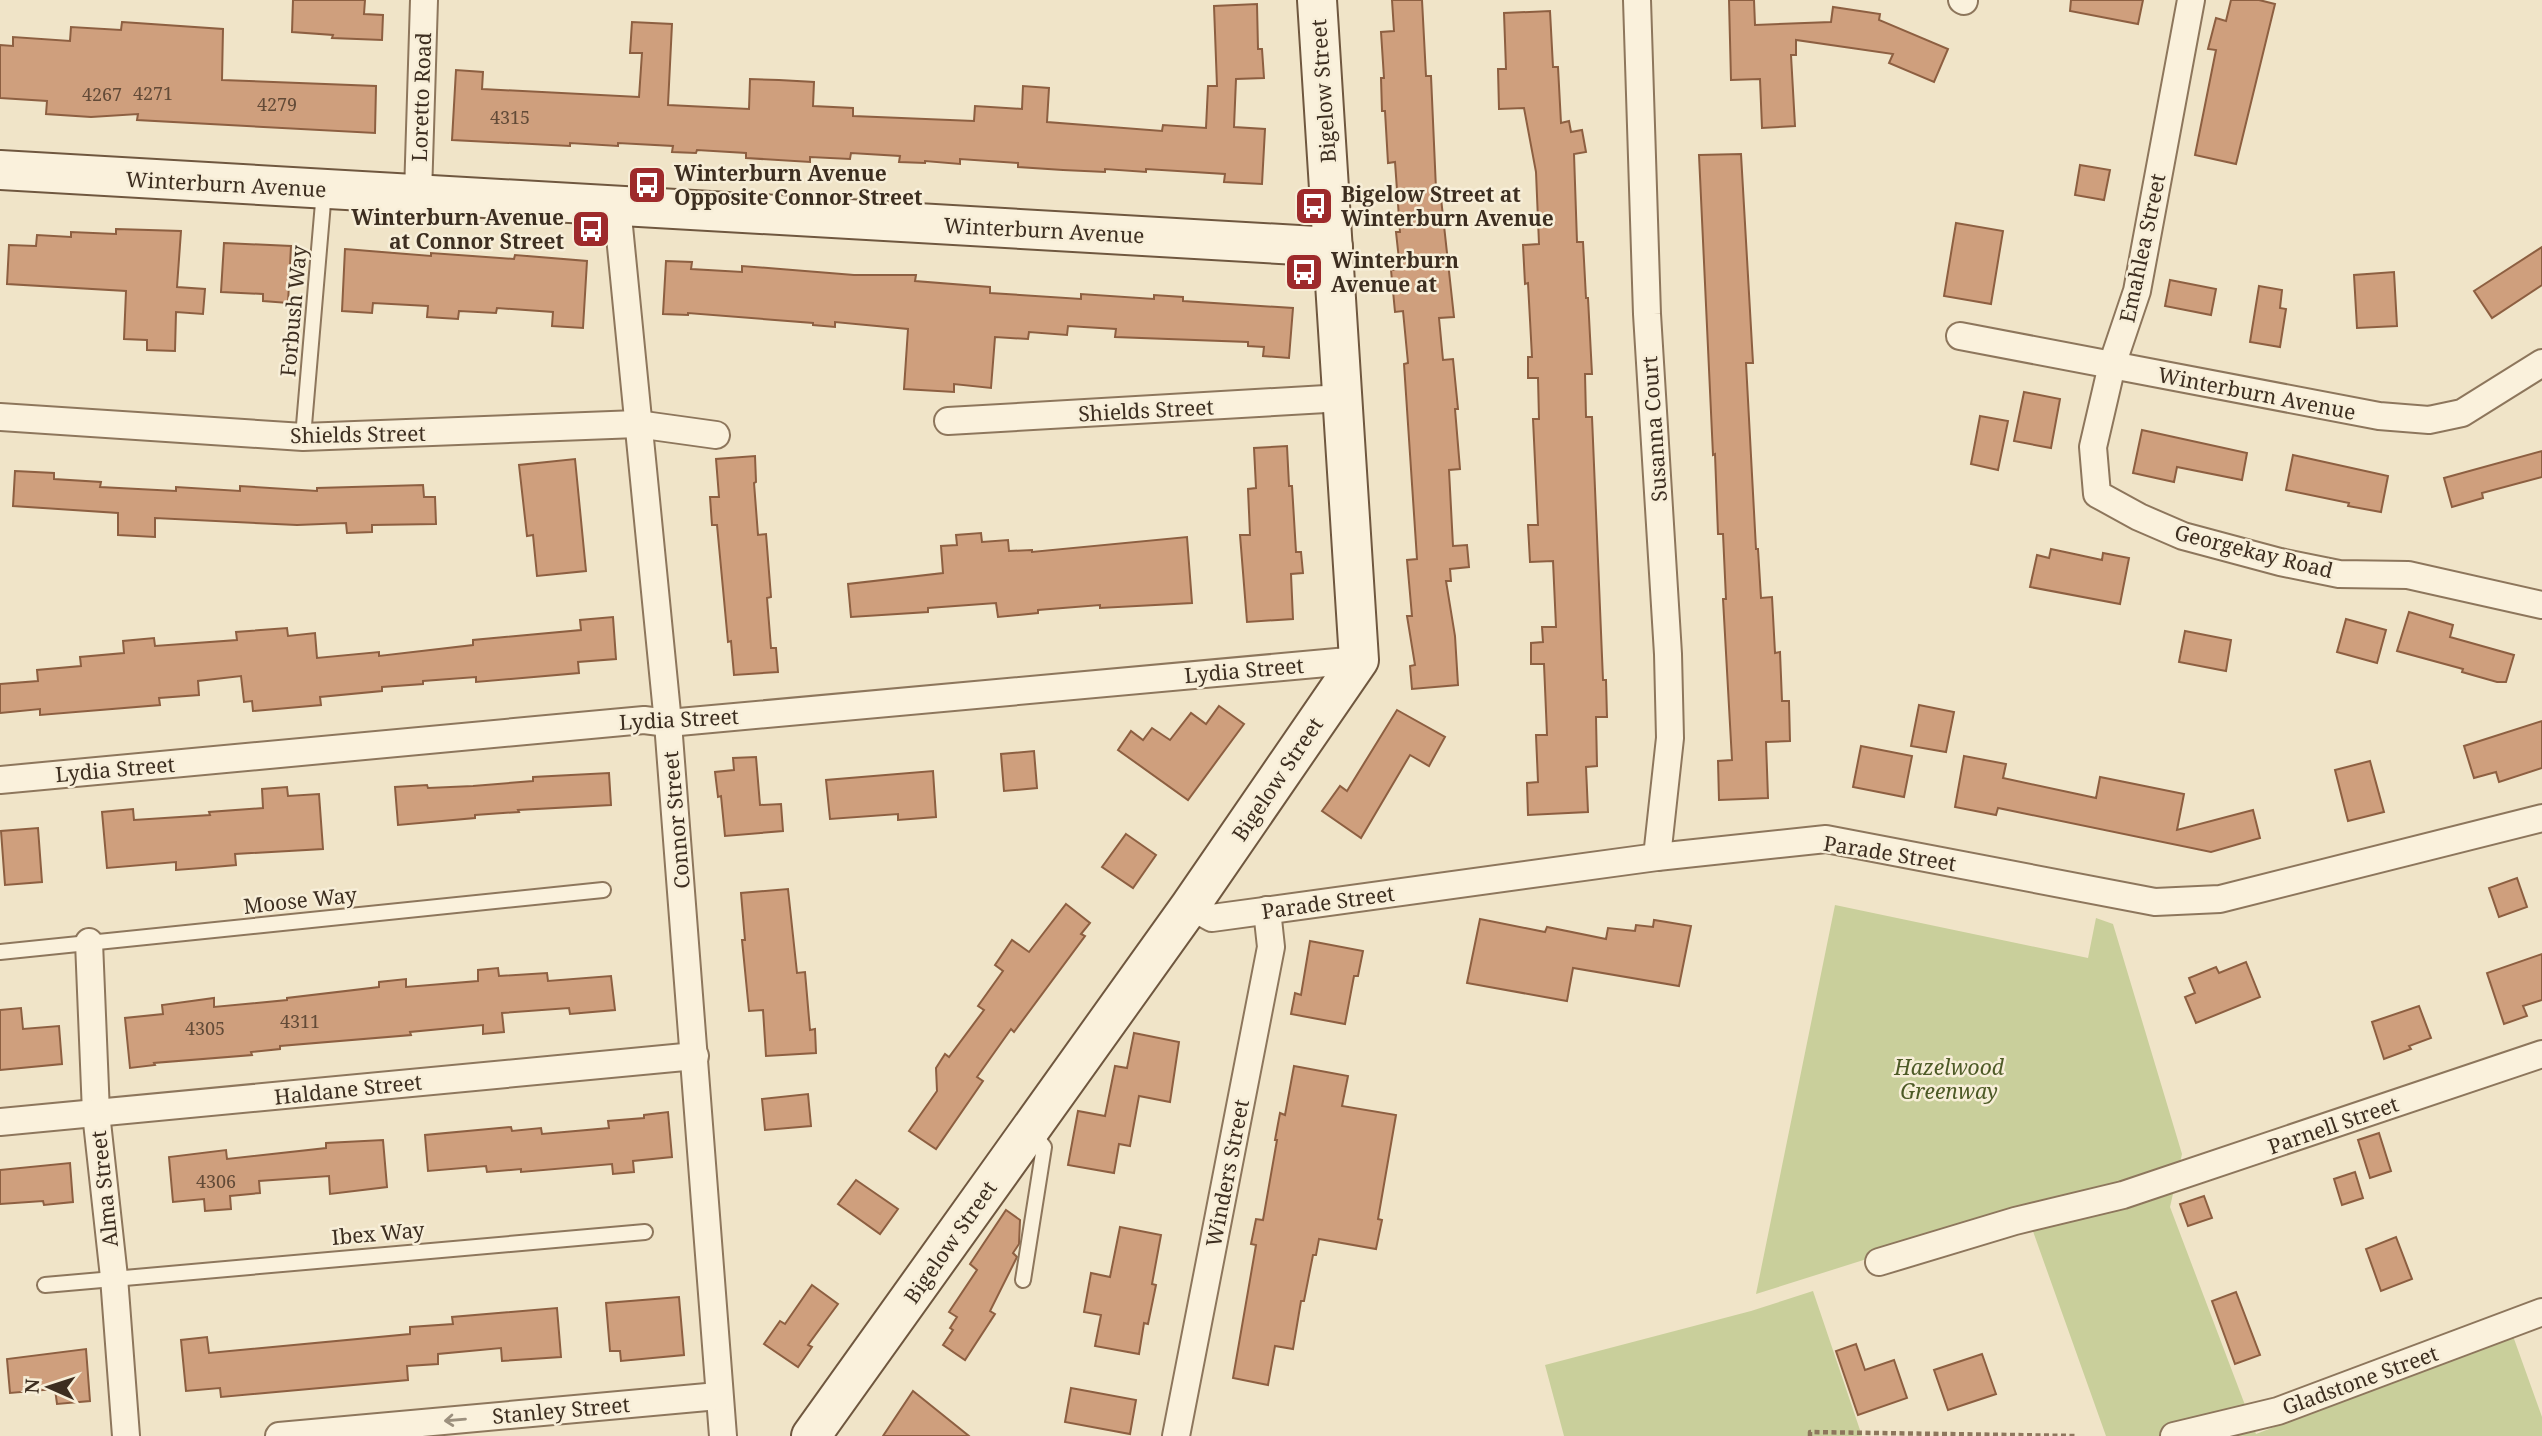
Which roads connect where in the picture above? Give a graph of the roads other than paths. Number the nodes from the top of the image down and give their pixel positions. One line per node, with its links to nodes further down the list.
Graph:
1 (424, 0): 7 (street, Loretto Road)
2 (1317, 0): 9 (street, Bigelow Street)
3 (1637, 0): 25 (street, Susanna Court)
4 (2191, 0): 12 (street, Emahlea Street)
5 (0, 170): 6 (street, Winterburn Avenue)
6 (325, 189): 7 (street, Winterburn Avenue); 18 (lane, Forbush Way)
7 (418, 194): 8 (street, Winterburn Avenue)
8 (617, 206): 9 (street, Winterburn Avenue); 16 (street, Connor Street)
9 (1332, 247): 13 (street, Bigelow Street)
10 (1960, 336): 12 (street, Winterburn Avenue)
11 (2542, 363): 12 (street, Winterburn Avenue)
12 (2112, 365): 19 (street, Emahlea Street)
13 (1343, 398): 15 (street, Shields Street); 21 (street, Bigelow Street)
14 (0, 417): 18 (street, Shields Street)
15 (948, 421)
16 (637, 424): 17 (street, Shields Street); 18 (street, Shields Street); 22 (street, Connor Street)
17 (716, 435)
18 (303, 437)
19 (2097, 494): 20 (street, Georgekay Road)
20 (2542, 605)
21 (1359, 660): 22 (street, Lydia Street); 27 (street, Bigelow Street)
22 (668, 723): 23 (street, Lydia Street); 32 (street, Connor Street)
23 (0, 780)
24 (2542, 818): 25 (street, Parade Street)
25 (1657, 856): 28 (street, Parade Street)
26 (603, 890): 29 (lane, Moose Way)
27 (1190, 906): 28 (street, Parade Street); 35 (street, Bigelow Street)
28 (1267, 910): 47 (street, Winders Street)
29 (89, 942): 30 (lane, Moose Way); 33 (street, Alma Street)
30 (0, 952)
31 (2542, 1054): 37 (street, Parnell Street)
32 (695, 1056): 33 (street, Haldane Street); 42 (street, Connor Street)
33 (96, 1113): 34 (street, Haldane Street); 38 (street, Alma Street)
34 (0, 1122)
35 (1030, 1128): 39 (lane); 46 (street, Bigelow Street)
36 (645, 1231): 38 (lane, Ibex Way)
37 (1880, 1262)
38 (114, 1277): 40 (lane, Ibex Way); 43 (street, Alma Street)
39 (1023, 1280)
40 (45, 1284)
41 (2542, 1312): 48 (street, Gladstone Street)
42 (718, 1396): 44 (street, Stanley Street, one-way to 44); 45 (street, Connor Street)
43 (126, 1436)
44 (279, 1436)
45 (723, 1436)
46 (811, 1436)
47 (1176, 1436)
48 (2174, 1436)

